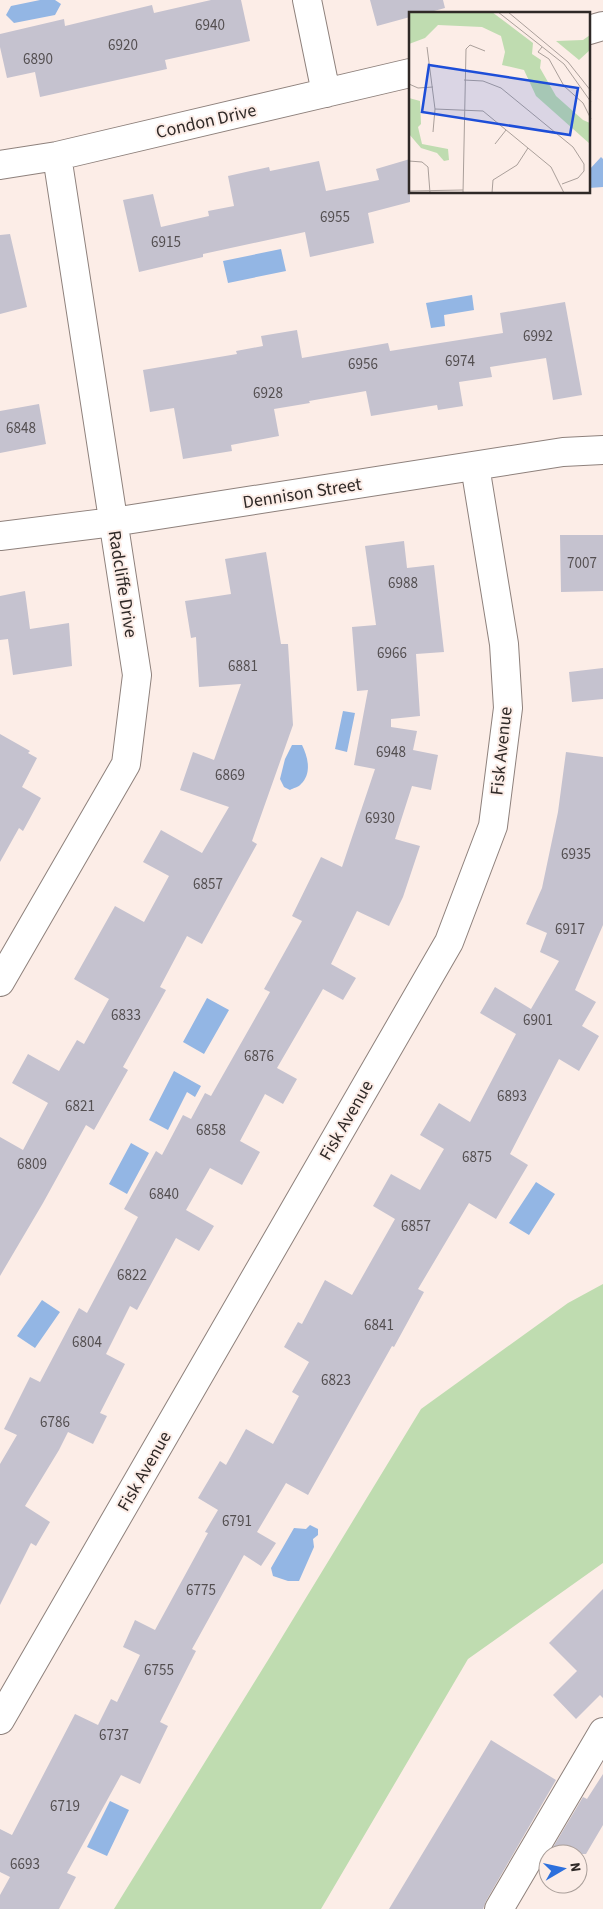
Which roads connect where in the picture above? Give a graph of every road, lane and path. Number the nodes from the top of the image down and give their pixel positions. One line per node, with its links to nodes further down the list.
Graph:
1 (307, 0): 5 (street)
2 (603, 26): 3 (street)
3 (590, 30)
4 (409, 74): 5 (street, Condon Drive)
5 (326, 93): 6 (street, Condon Drive)
6 (57, 156): 7 (street, Condon Drive); 10 (street, Radcliffe Drive)
7 (0, 165)
8 (603, 450): 9 (street, Dennison Street)
9 (475, 466): 10 (street, Dennison Street); 13 (street, Fisk Avenue)
10 (113, 522): 11 (street, Dennison Street); 12 (street, Radcliffe Drive)
11 (0, 536)
12 (0, 982)
13 (0, 1720)
14 (603, 1732): 15 (street)
15 (499, 1909)

